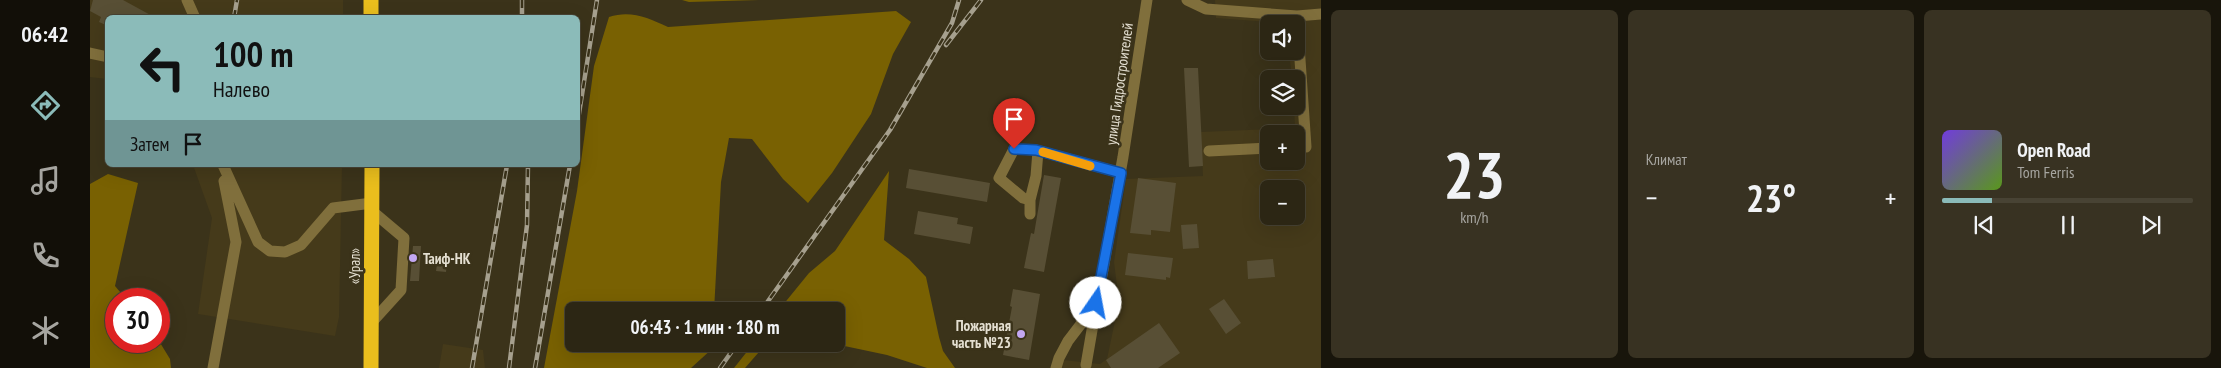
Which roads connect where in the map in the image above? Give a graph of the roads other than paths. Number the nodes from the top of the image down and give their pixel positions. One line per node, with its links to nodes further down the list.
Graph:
1 (187, 0): 6 (street)
2 (371, 0): 7 (highway)
3 (1147, 0): 22 (street, улица Гидростроителей)
4 (1186, 0): 8 (street)
5 (1321, 14): 9 (street)
6 (194, 15)
7 (371, 15)
8 (1284, 15)
9 (1305, 15)
10 (90, 53): 11 (street)
11 (105, 56)
12 (1300, 60): 13 (street)
13 (1304, 125)
14 (1305, 132): 15 (street)
15 (1305, 147)
16 (1260, 148): 18 (street)
17 (1038, 151): 22 (street); 23 (street); 23 (street)
18 (1209, 151)
19 (221, 167): 29 (street)
20 (222, 167): 24 (street)
21 (372, 167): 24 (highway, «Урал»)
22 (1121, 173): 26 (street, улица Гидростроителей)
23 (1030, 200): 25 (street)
24 (372, 207): 27 (highway, «Урал»); 27 (street)
25 (1030, 214)
26 (1096, 303): 28 (street); 31 (street, улица Гидростроителей)
27 (372, 322): 30 (highway, «Урал»)
28 (1086, 365)
29 (213, 368)
30 (371, 368)
31 (1056, 368)

